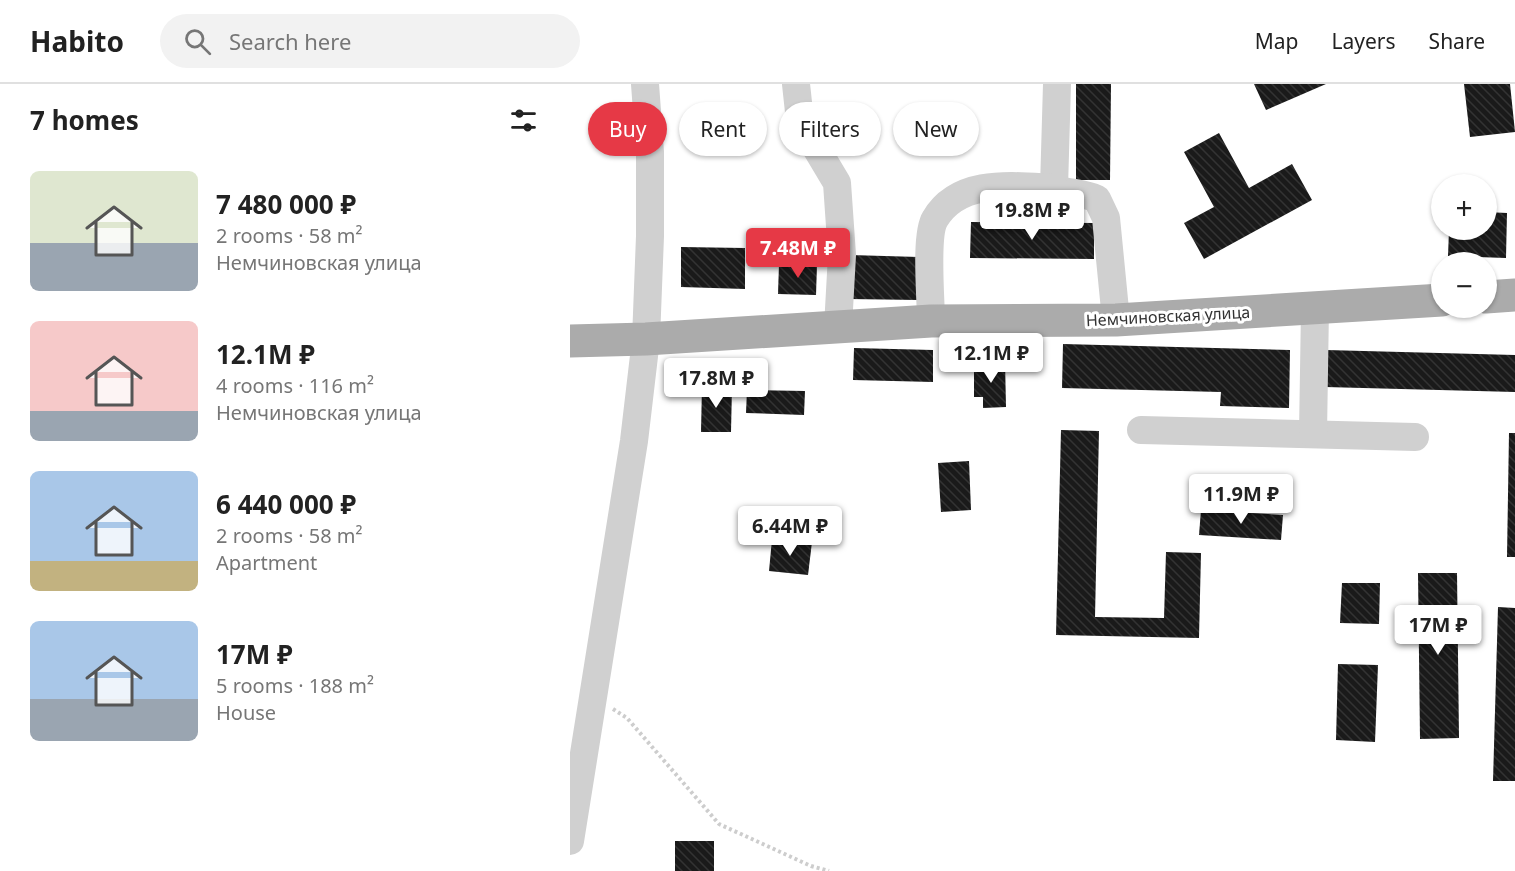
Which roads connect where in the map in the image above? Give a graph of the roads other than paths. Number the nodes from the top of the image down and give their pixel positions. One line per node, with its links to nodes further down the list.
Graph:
1 (645, 84): 12 (lane)
2 (796, 84): 11 (lane)
3 (1057, 84): 4 (lane)
4 (1054, 188): 9 (lane); 10 (lane)
5 (1515, 295): 6 (main road)
6 (1497, 296)
7 (1431, 301): 8 (main road, Немчиновская улица)
8 (1316, 308): 9 (main road, Немчиновская улица); 15 (lane)
9 (1116, 320): 10 (main road, Немчиновская улица)
10 (932, 321): 11 (main road, Немчиновская улица)
11 (838, 327): 12 (main road, Немчиновская улица)
12 (646, 339): 13 (main road, Немчиновская улица); 17 (lane)
13 (570, 341)
14 (1141, 430): 15 (lane)
15 (1313, 434): 16 (lane)
16 (1415, 437)
17 (570, 841)

